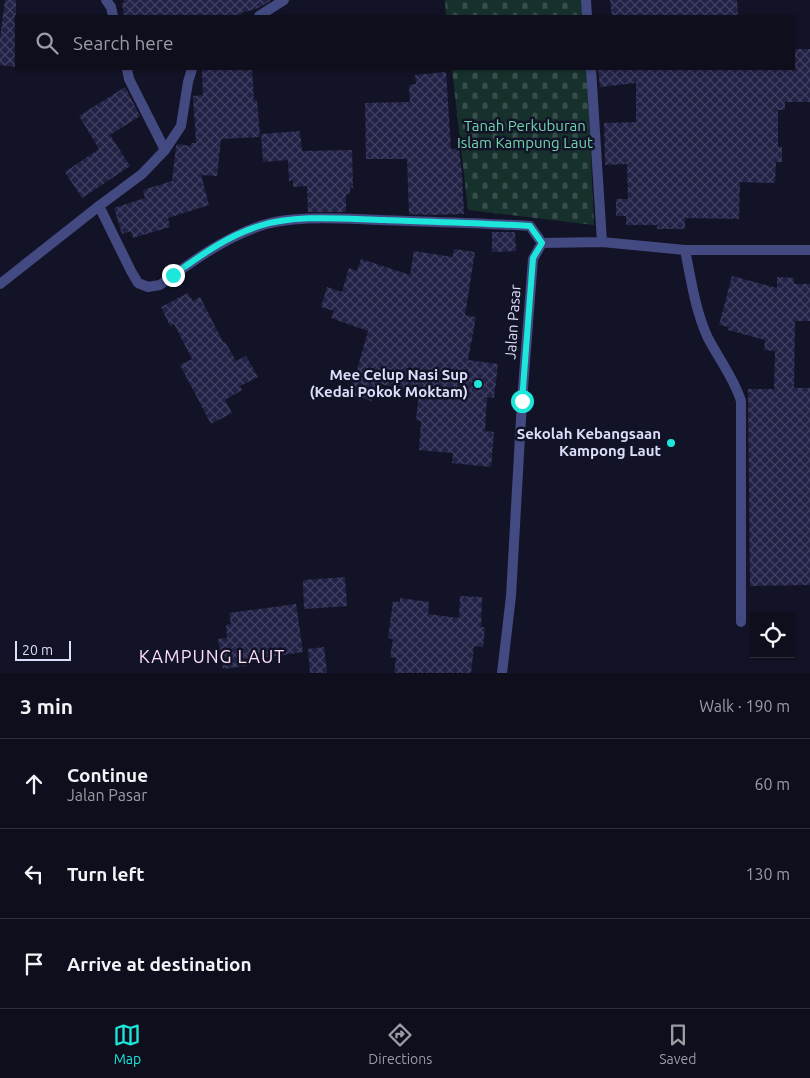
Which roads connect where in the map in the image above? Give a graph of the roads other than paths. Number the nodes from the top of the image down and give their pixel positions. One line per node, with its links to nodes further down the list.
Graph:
1 (106, 0): 4 (street)
2 (284, 0): 5 (street)
3 (586, 0): 6 (street)
4 (113, 15)
5 (261, 15)
6 (587, 15)
7 (127, 70): 10 (street)
8 (192, 70): 10 (street)
9 (591, 70): 12 (street)
10 (165, 150): 11 (street)
11 (100, 206): 13 (street); 16 (street)
12 (602, 242): 13 (street); 14 (street)
13 (542, 243): 18 (street, Jalan Pasar)
14 (685, 250): 15 (street); 17 (street)
15 (810, 250)
16 (0, 284)
17 (741, 622)
18 (502, 673)

